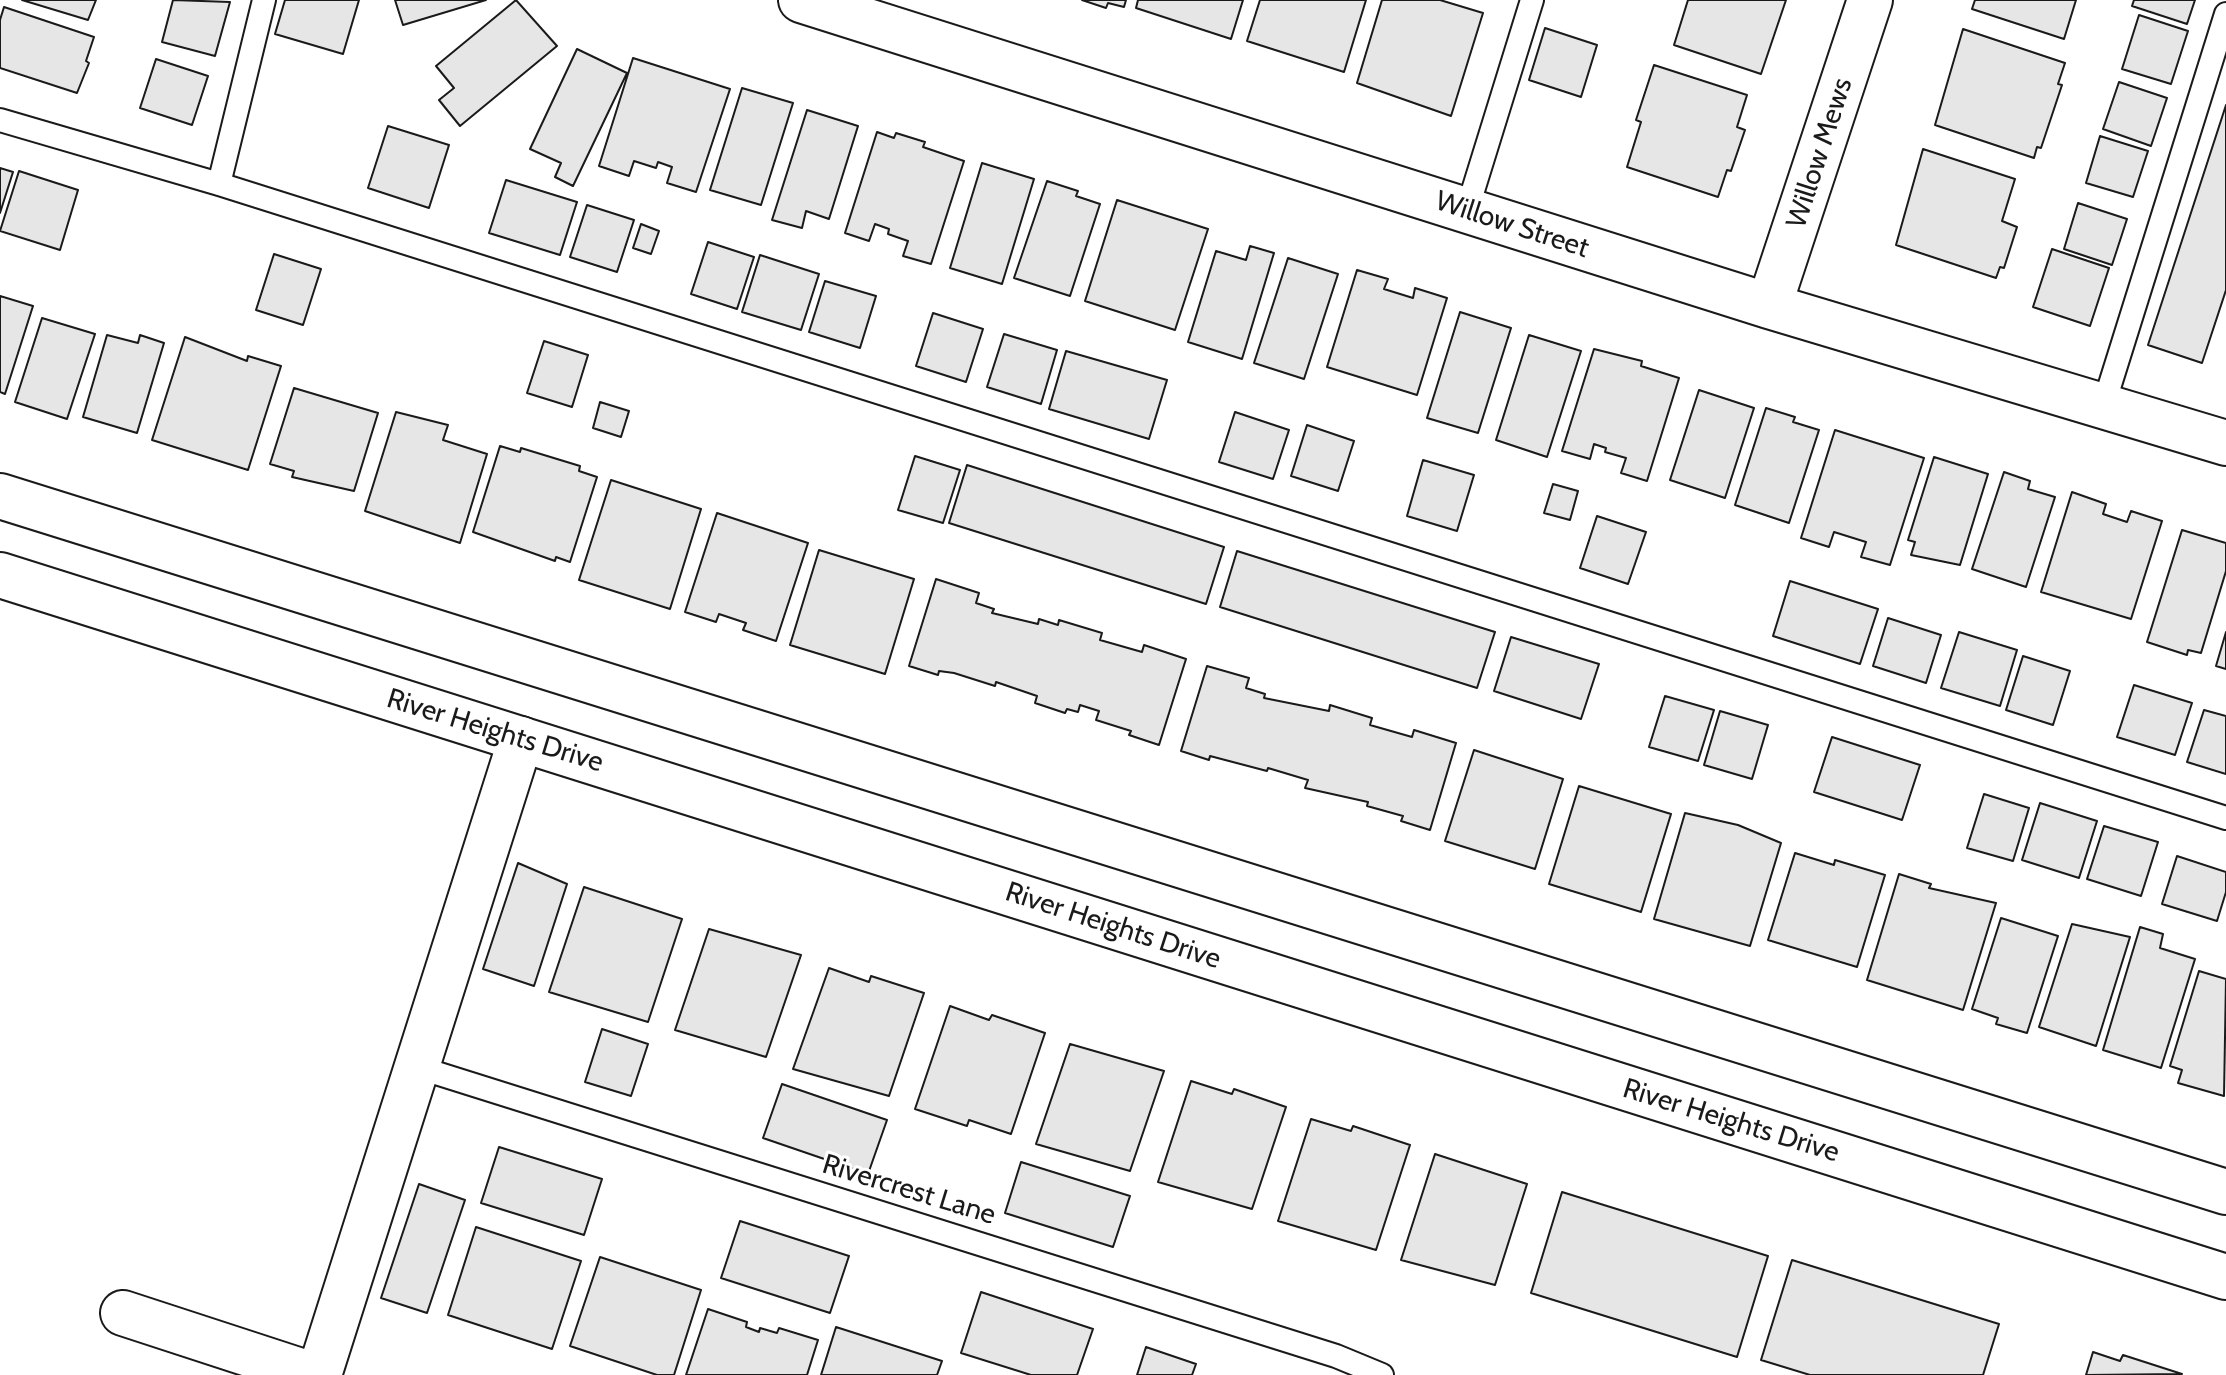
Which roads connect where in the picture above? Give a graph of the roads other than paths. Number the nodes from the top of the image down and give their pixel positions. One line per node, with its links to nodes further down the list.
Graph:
1 (264, 0): 7 (lane)
2 (801, 0): 8 (street, Willow Street)
3 (1532, 0): 8 (lane)
4 (1870, 0): 9 (street, Willow Mews)
5 (2226, 14): 10 (lane)
6 (0, 120): 7 (lane)
7 (219, 184): 15 (lane)
8 (1467, 210): 9 (street, Willow Street)
9 (1769, 306): 10 (street, Willow Street)
10 (2103, 407): 11 (street, Willow Street)
11 (2226, 443)
12 (0, 496): 17 (street)
13 (0, 575): 14 (street, River Heights Drive)
14 (521, 739): 16 (street); 18 (street, River Heights Drive)
15 (2226, 818)
16 (417, 1067): 21 (street); 22 (lane, Rivercrest Lane)
17 (2226, 1192)
18 (2226, 1277)
19 (123, 1313): 20 (street)
20 (313, 1375)
21 (319, 1375)
22 (1382, 1375)

